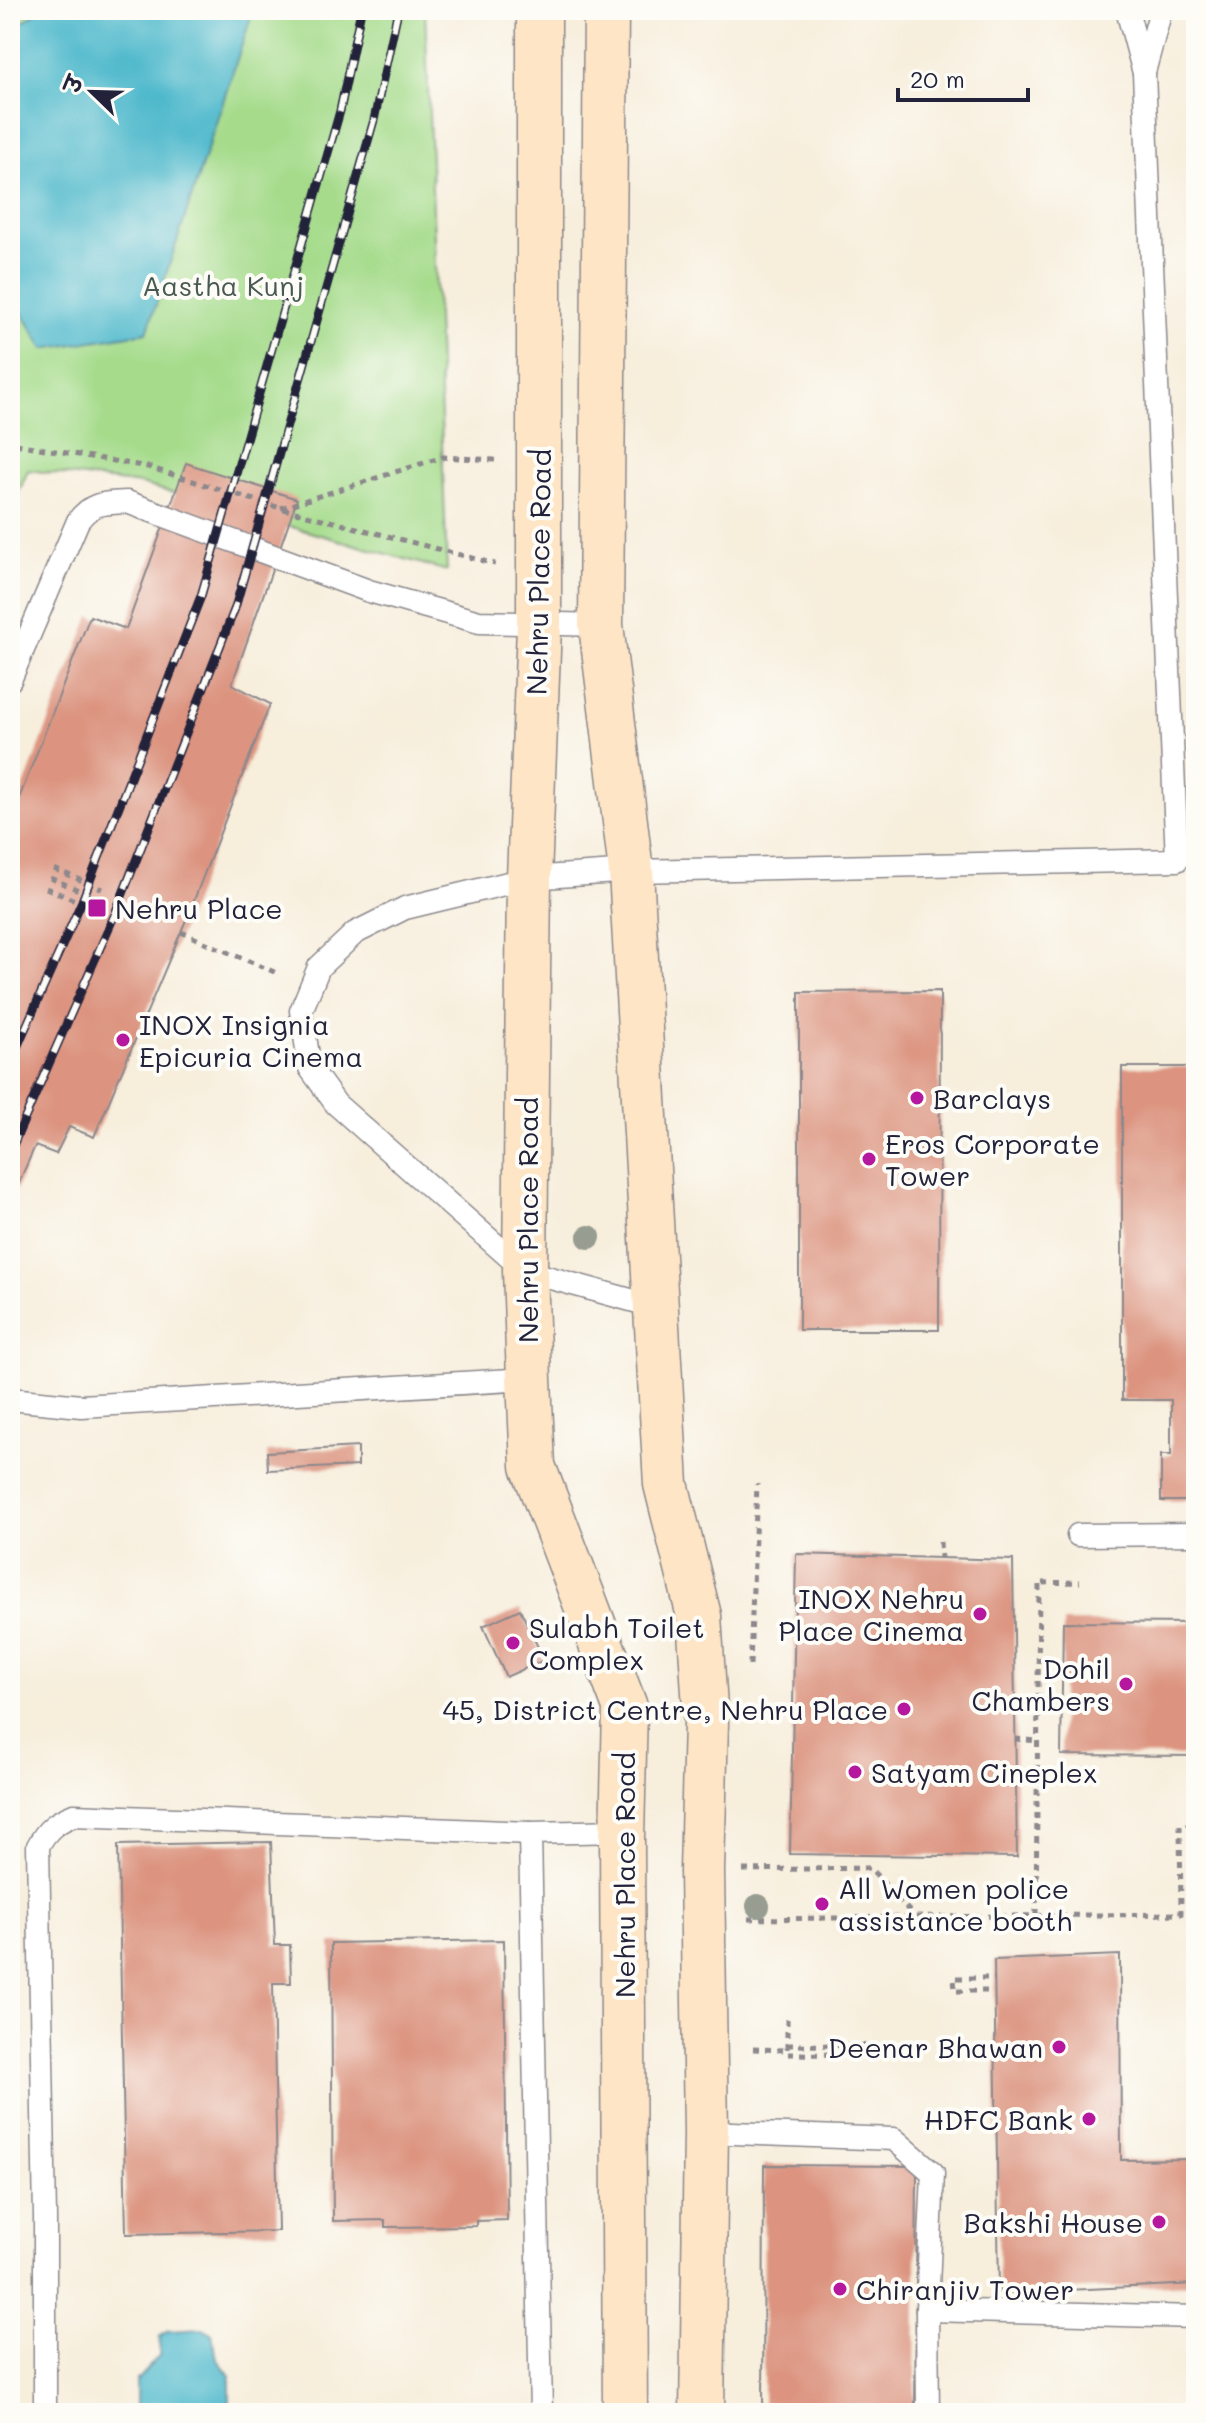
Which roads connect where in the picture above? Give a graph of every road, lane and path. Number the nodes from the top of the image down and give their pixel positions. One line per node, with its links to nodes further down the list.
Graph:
1 (539, 10): 9 (street, Nehru Place Road)
2 (606, 10): 12 (street)
3 (1127, 10): 5 (lane)
4 (1161, 10): 5 (lane)
5 (1144, 73): 16 (lane)
6 (10, 433): 7 (path)
7 (16, 444): 8 (path); 10 (path)
8 (10, 459)
9 (539, 462): 10 (path); 11 (street, Nehru Place Road)
10 (280, 508): 11 (path)
11 (538, 574): 13 (street, Nehru Place Road)
12 (601, 625): 13 (lane); 16 (street)
13 (539, 626): 14 (lane); 18 (street, Nehru Place Road)
14 (10, 680)
15 (54, 869): 20 (path)
16 (631, 871): 18 (lane); 26 (street)
17 (50, 878): 21 (path)
18 (529, 878): 24 (lane); 25 (street, Nehru Place Road)
19 (46, 888): 22 (path)
20 (102, 889)
21 (98, 898)
22 (94, 908)
23 (181, 932): 24 (path)
24 (311, 988): 25 (lane)
25 (525, 1271): 26 (lane); 27 (street, Nehru Place Road)
26 (656, 1307): 50 (street)
27 (529, 1379): 28 (lane); 37 (street, Nehru Place Road)
28 (10, 1399)
29 (1196, 1534): 30 (lane)
30 (1078, 1535)
31 (940, 1542): 32 (path)
32 (941, 1557)
33 (1080, 1582): 35 (path)
34 (1015, 1739): 35 (path)
35 (1037, 1741): 40 (path)
36 (1196, 1824): 40 (path)
37 (623, 1831): 38 (lane); 55 (street, Nehru Place Road)
38 (530, 1833): 53 (lane); 54 (lane)
39 (742, 1870): 41 (path)
40 (1036, 1915): 41 (path)
41 (914, 1916): 42 (path)
42 (747, 1919)
43 (995, 1978): 44 (path)
44 (987, 1991)
45 (787, 2019): 47 (path)
46 (917, 2046): 47 (path)
47 (787, 2048): 48 (path); 49 (path)
48 (753, 2049)
49 (917, 2055)
50 (706, 2132): 51 (lane); 56 (street)
51 (927, 2310): 52 (lane); 57 (lane)
52 (1196, 2317)
53 (45, 2413)
54 (541, 2413)
55 (625, 2413)
56 (702, 2413)
57 (928, 2413)

